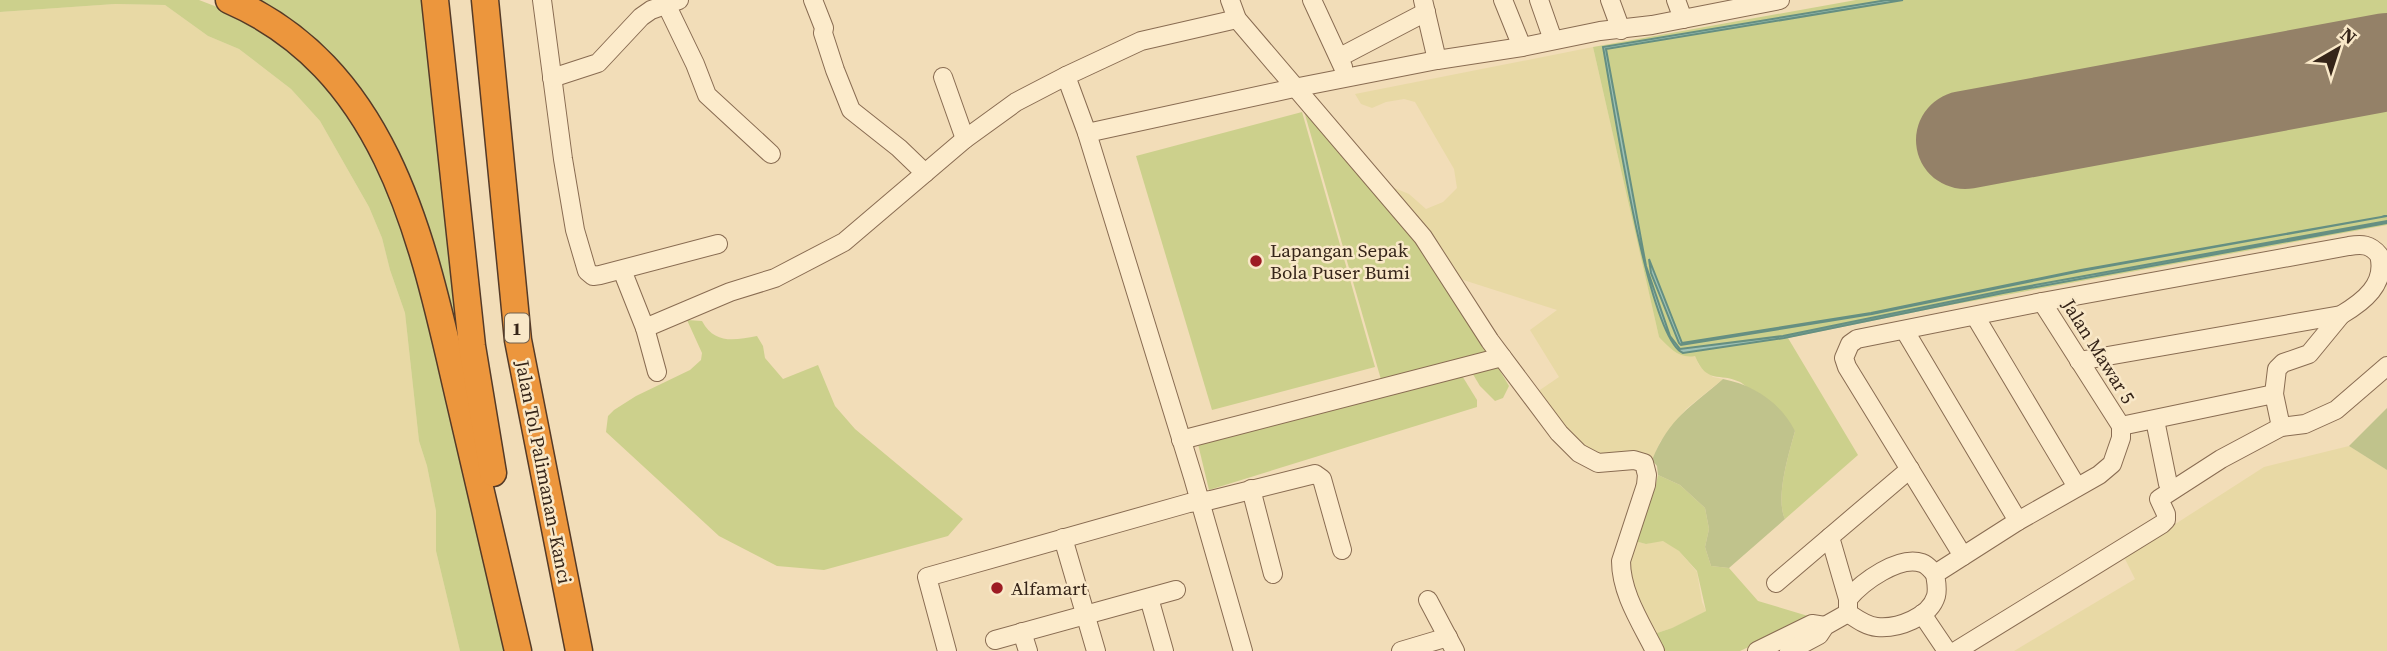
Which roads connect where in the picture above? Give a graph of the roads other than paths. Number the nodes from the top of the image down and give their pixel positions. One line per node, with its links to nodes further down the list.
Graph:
1 (229, 0): 71 (highway)
2 (435, 0): 71 (highway)
3 (485, 0): 72 (highway, Jalan Tol Palimanan–Kanci / 1)
4 (542, 0): 25 (street)
5 (813, 0): 31 (street)
6 (1230, 0): 16 (street)
7 (1312, 0): 21 (street)
8 (1503, 0): 20 (street)
9 (1539, 0): 19 (street)
10 (1609, 0): 18 (street)
11 (1676, 0): 17 (street)
12 (1780, 0): 14 (street)
13 (661, 4): 25 (street); 30 (street)
14 (1743, 4): 17 (street)
15 (1425, 6): 21 (street); 22 (street)
16 (1237, 19): 23 (street); 27 (street)
17 (1683, 19): 18 (street)
18 (1621, 30): 19 (street)
19 (1553, 40): 20 (street)
20 (1522, 47): 22 (street)
21 (1340, 57): 26 (street)
22 (1437, 60): 26 (street)
23 (1066, 76): 28 (street); 29 (street)
24 (943, 77): 29 (street)
25 (552, 78): 33 (street)
26 (1346, 79): 27 (street)
27 (1294, 88): 28 (street); 39 (street)
28 (1087, 133): 47 (street)
29 (965, 139): 31 (street)
30 (771, 154)
31 (925, 173): 37 (street)
32 (719, 244): 33 (street)
33 (622, 270): 37 (street)
34 (2042, 302): 35 (street); 36 (street); 40 (street, Jalan Mawar 5)
35 (2341, 315): 40 (street); 43 (street)
36 (1975, 316): 38 (street); 50 (street)
37 (645, 328): 42 (street)
38 (1905, 331): 48 (street); 53 (street)
39 (1502, 356): 47 (street); 79 (street)
40 (2079, 361): 45 (street, Jalan Mawar 5)
41 (2387, 366): 46 (street)
42 (657, 372)
43 (2274, 394): 44 (street); 46 (street)
44 (2155, 420): 45 (street); 49 (street)
45 (2121, 426): 50 (street, Jalan Mawar 5)
46 (2281, 426): 83 (street)
47 (1181, 440): 52 (street)
48 (1910, 469): 54 (street); 57 (street)
49 (2168, 484)
50 (2077, 487): 53 (street)
51 (1251, 489): 52 (street); 56 (street); 58 (street)
52 (1200, 501): 55 (street); 77 (street)
53 (2018, 522): 57 (street)
54 (1830, 537): 60 (street); 64 (street)
55 (1063, 538): 66 (street); 73 (street)
56 (1342, 550)
57 (1963, 555): 59 (street)
58 (1273, 574)
59 (1935, 574): 64 (street); 65 (street)
60 (1776, 583)
61 (1176, 590): 62 (street)
62 (1149, 598): 66 (street); 76 (street)
63 (1428, 600): 70 (street)
64 (1848, 606): 65 (street); 67 (street)
65 (1922, 614): 82 (street)
66 (1086, 615): 68 (street); 75 (street)
67 (1825, 626): 80 (street); 81 (street)
68 (1022, 632): 69 (street); 74 (street)
69 (995, 640)
70 (1452, 644): 78 (street)
71 (519, 651)
72 (579, 651)
73 (947, 651)
74 (1028, 651)
75 (1096, 651)
76 (1164, 651)
77 (1243, 651)
78 (1401, 651)
79 (1655, 651)
80 (1757, 651)
81 (1789, 651)
82 (1947, 651)
83 (1956, 651)

